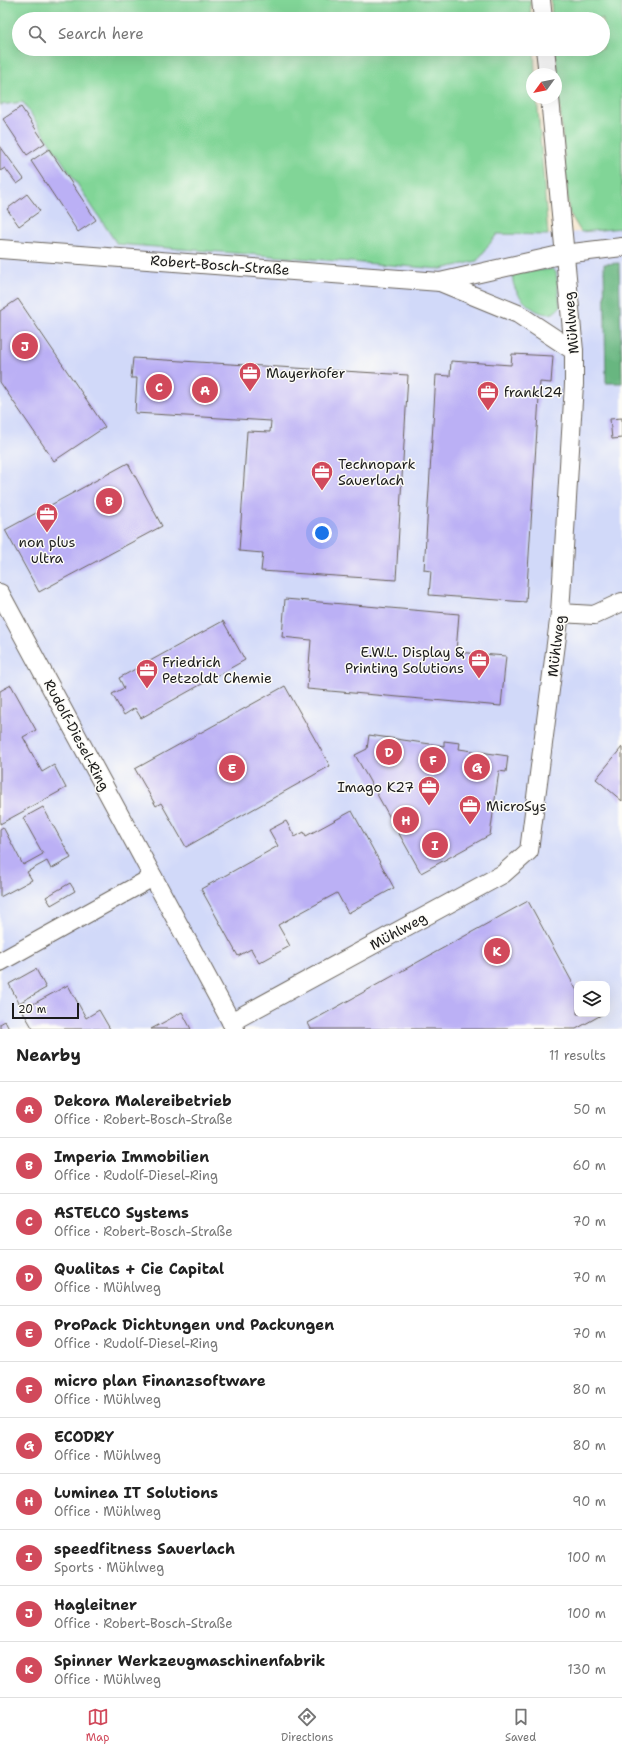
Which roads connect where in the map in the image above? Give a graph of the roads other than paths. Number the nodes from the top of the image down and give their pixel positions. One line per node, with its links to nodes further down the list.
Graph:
1 (541, 0): 2 (street)
2 (542, 12)
3 (546, 56): 4 (street)
4 (547, 68)
5 (551, 104): 8 (street, Mühlweg)
6 (622, 247): 8 (street, Robert-Bosch-Straße)
7 (0, 250): 9 (street, Robert-Bosch-Straße)
8 (564, 254): 9 (street, Robert-Bosch-Straße); 10 (street, Mühlweg)
9 (440, 282): 10 (street, Robert-Bosch-Straße)
10 (574, 351): 13 (street, Mühlweg)
11 (0, 593): 14 (street, Rudolf-Diesel-Ring)
12 (622, 602): 13 (street)
13 (560, 613): 16 (street, Mühlweg)
14 (153, 877): 15 (street); 16 (street, Rudolf-Diesel-Ring)
15 (0, 962)
16 (233, 1025)

